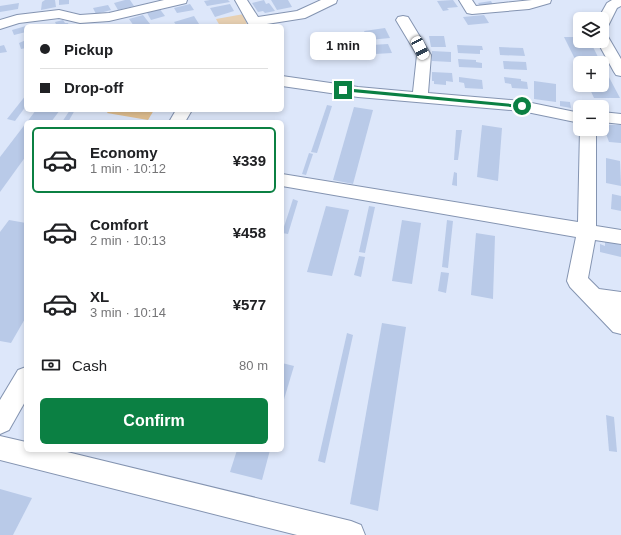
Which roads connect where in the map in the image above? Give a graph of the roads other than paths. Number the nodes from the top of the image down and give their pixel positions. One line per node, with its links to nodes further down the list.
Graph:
1 (181, 0): 9 (street)
2 (241, 0): 3 (street)
3 (331, 0)
4 (465, 0): 5 (street)
5 (542, 0)
6 (621, 0): 7 (street)
7 (609, 12)
8 (402, 20): 14 (street)
9 (112, 22): 10 (street)
10 (0, 25)
11 (608, 48): 12 (street)
12 (621, 72)
13 (284, 81): 14 (street)
14 (420, 98): 15 (street)
15 (573, 117)
16 (609, 118): 17 (street)
17 (621, 119)
18 (588, 136): 20 (street)
19 (284, 180): 20 (street)
20 (587, 230): 21 (street); 22 (street)
21 (621, 237)
22 (593, 297): 23 (street); 24 (street)
23 (621, 301)
24 (621, 325)
25 (24, 381): 26 (street)
26 (0, 422)
27 (0, 448): 28 (street)
28 (351, 535)

